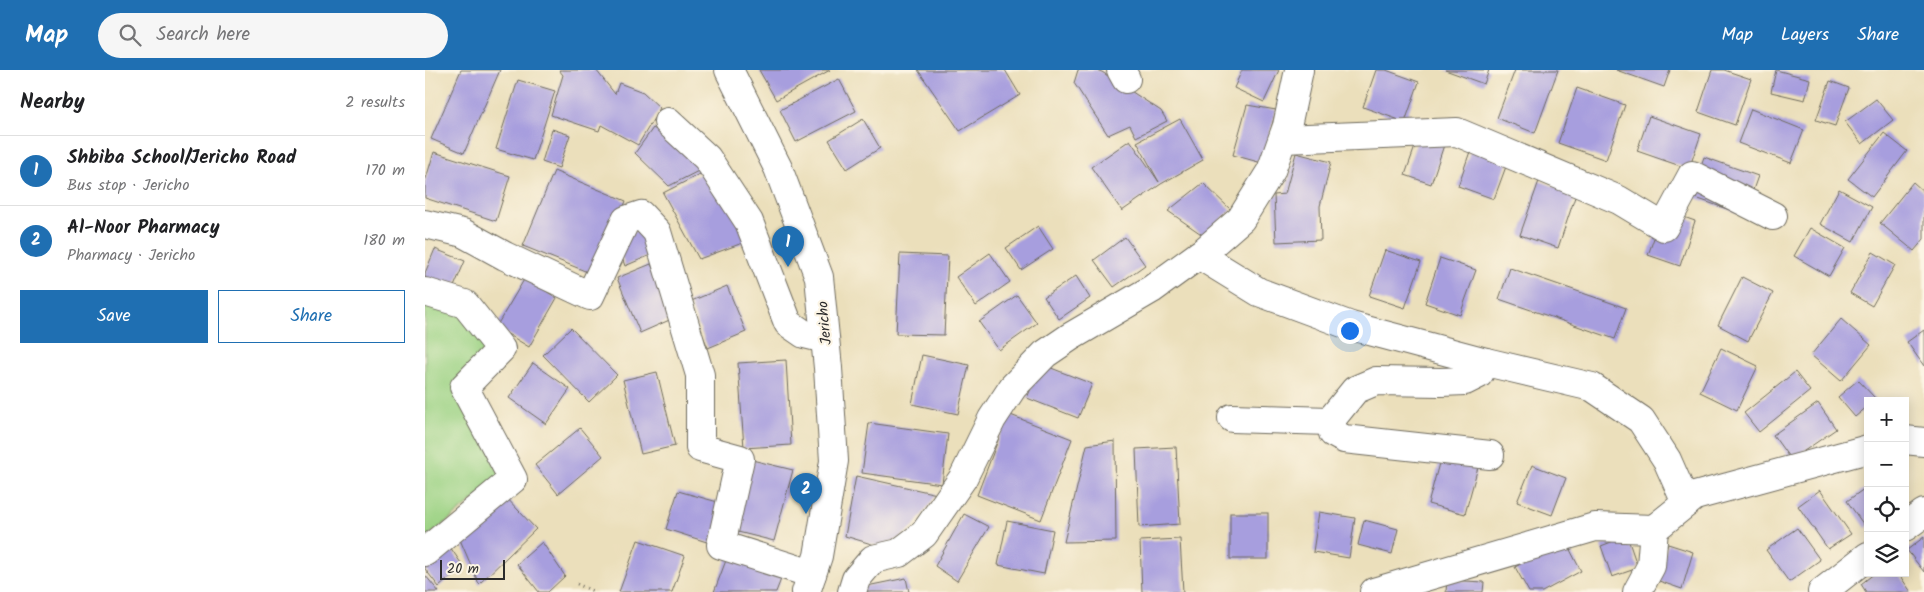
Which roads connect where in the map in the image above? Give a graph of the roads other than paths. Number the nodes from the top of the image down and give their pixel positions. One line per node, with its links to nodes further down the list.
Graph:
1 (729, 70): 9 (street, Jericho)
2 (1299, 70): 4 (street)
3 (668, 122): 9 (street)
4 (1283, 139): 5 (street); 7 (street)
5 (1773, 216)
6 (425, 224): 23 (street)
7 (1199, 255): 10 (street); 24 (street)
8 (425, 292): 21 (street)
9 (825, 339): 23 (street, Jericho)
10 (1486, 362): 12 (street); 17 (street)
11 (1232, 418): 12 (street)
12 (1330, 422): 16 (street)
13 (1909, 440): 14 (street)
14 (1924, 442)
15 (1864, 450): 17 (street)
16 (1490, 455)
17 (1686, 503): 20 (street)
18 (1924, 513): 19 (street)
19 (1909, 524)
20 (1654, 529): 25 (street); 26 (street)
21 (425, 552)
22 (1864, 559): 27 (street)
23 (809, 583)
24 (852, 592)
25 (1374, 592)
26 (1637, 592)
27 (1822, 592)

